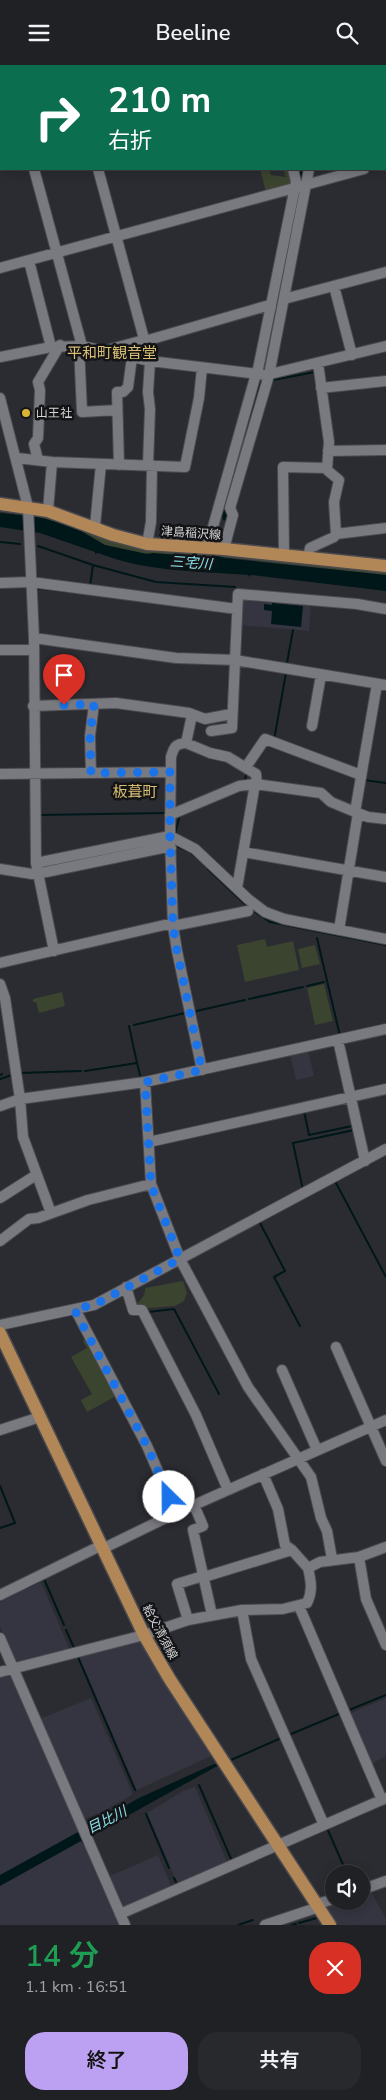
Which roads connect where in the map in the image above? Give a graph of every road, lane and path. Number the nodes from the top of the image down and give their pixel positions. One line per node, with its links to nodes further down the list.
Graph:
1 (34, 170): 8 (street)
2 (98, 170): 7 (street)
3 (293, 170): 6 (street)
4 (308, 170): 6 (street)
5 (360, 170): 6 (street)
6 (300, 186): 7 (street); 13 (street); 14 (street)
7 (116, 237): 8 (street); 15 (street)
8 (57, 253): 9 (street); 17 (street)
9 (29, 261): 10 (street); 16 (street)
10 (0, 268)
11 (386, 271): 12 (street)
12 (334, 286): 13 (street); 20 (street)
13 (284, 299): 26 (street)
14 (271, 307): 15 (street); 26 (street)
15 (144, 341): 19 (street); 23 (street)
16 (55, 346): 17 (street); 21 (street); 34 (street)
17 (81, 346): 19 (street); 30 (street)
18 (386, 346): 20 (street)
19 (104, 351): 22 (street)
20 (352, 355): 24 (street)
21 (0, 357)
22 (132, 357): 23 (street); 30 (street)
23 (150, 361): 25 (street); 38 (street)
24 (318, 363): 26 (street); 28 (street)
25 (202, 368): 26 (street); 38 (street)
26 (261, 375): 47 (street); 48 (street)
27 (386, 382): 28 (street)
28 (321, 388): 32 (street)
29 (0, 398): 33 (street)
30 (118, 410): 37 (street)
31 (386, 450): 32 (street)
32 (328, 451): 39 (street)
33 (17, 458): 34 (street); 41 (street)
34 (38, 461): 35 (street)
35 (52, 462): 36 (street); 42 (street)
36 (101, 464): 37 (street); 43 (street)
37 (119, 465): 38 (street)
38 (150, 465): 46 (street)
39 (327, 468): 45 (street); 49 (street)
40 (0, 504): 41 (main road, 津島稲沢線)
41 (28, 509): 42 (main road, 津島稲沢線); 53 (street)
42 (48, 511): 43 (main road, 津島稲沢線)
43 (95, 526): 46 (main road, 津島稲沢線)
44 (386, 528): 45 (street)
45 (336, 534): 50 (street)
46 (147, 543): 47 (main road, 津島稲沢線)
47 (207, 548): 48 (main road, 津島稲沢線)
48 (224, 549): 49 (main road, 津島稲沢線)
49 (284, 555): 50 (main road, 津島稲沢線)
50 (308, 558): 51 (main road, 津島稲沢線)
51 (386, 567)
52 (0, 583): 53 (street)
53 (31, 585): 54 (street); 56 (street)
54 (237, 609): 55 (street); 59 (street)
55 (386, 609)
56 (34, 638): 58 (street); 59 (street)
57 (0, 650): 58 (street)
58 (33, 650): 63 (street)
59 (235, 660): 60 (street); 64 (street)
60 (321, 675): 61 (street); 67 (street)
61 (381, 685): 76 (street)
62 (94, 704): 63 (street); 65 (street); 73 (street)
63 (33, 706): 75 (street)
64 (231, 714): 66 (street); 68 (street)
65 (192, 715): 66 (street); 69 (street)
66 (210, 718): 68 (street)
67 (312, 726)
68 (211, 731): 70 (street)
69 (186, 743): 70 (street); 72 (street)
70 (210, 753): 71 (street)
71 (246, 767): 76 (street); 77 (street)
72 (170, 772): 73 (street); 79 (street)
73 (91, 773): 75 (street)
74 (0, 774): 75 (street)
75 (34, 774): 83 (street)
76 (361, 775): 78 (street)
77 (256, 784): 78 (street); 79 (street); 82 (street)
78 (356, 812): 80 (street); 85 (street)
79 (170, 815): 81 (street)
80 (386, 819)
81 (170, 843): 83 (street); 87 (street); 89 (street)
82 (243, 852): 85 (street); 87 (street)
83 (36, 868): 84 (street); 92 (street)
84 (0, 869)
85 (348, 871): 86 (street); 90 (street)
86 (386, 877)
87 (237, 888): 90 (street)
88 (248, 911): 89 (street)
89 (173, 925): 92 (street); 97 (street)
90 (339, 930): 91 (street)
91 (386, 939)
92 (54, 951): 93 (street)
93 (0, 963)
94 (0, 984): 101 (street)
95 (386, 1029): 96 (street)
96 (338, 1040): 97 (street); 100 (street)
97 (202, 1070): 98 (street)
98 (145, 1082): 101 (street); 103 (street)
99 (386, 1089): 100 (street)
100 (351, 1097): 103 (street); 105 (street)
101 (20, 1099): 102 (street); 106 (street)
102 (0, 1106)
103 (149, 1142): 107 (street)
104 (385, 1153): 105 (street)
105 (365, 1161): 111 (street)
106 (36, 1175): 108 (street); 109 (street)
107 (151, 1185): 109 (street); 111 (street)
108 (0, 1198)
109 (51, 1213): 110 (street)
110 (0, 1241)
111 (180, 1259): 112 (street); 123 (street)
112 (126, 1287): 113 (street); 126 (street)
113 (74, 1309): 114 (street); 128 (street)
114 (0, 1325)
115 (0, 1333): 118 (main road, 給父清須線)
116 (336, 1347): 120 (street)
117 (282, 1370): 122 (street)
118 (40, 1417): 121 (street); 130 (main road, 給父清須線)
119 (386, 1420): 120 (street)
120 (371, 1426): 122 (street); 124 (street)
121 (0, 1430)
122 (317, 1450): 123 (street)
123 (298, 1458): 125 (street); 133 (street)
124 (386, 1461)
125 (263, 1474): 126 (street); 131 (street)
126 (228, 1489): 127 (street)
127 (194, 1505): 128 (street); 135 (street)
128 (176, 1513): 130 (street)
129 (386, 1547): 132 (street)
130 (101, 1548): 136 (street); 141 (main road, 給父清須線)
131 (292, 1550): 134 (street); 135 (street)
132 (359, 1557): 133 (street); 143 (street)
133 (332, 1559): 134 (street)
134 (308, 1568): 137 (street)
135 (203, 1577): 139 (street); 140 (street)
136 (0, 1595)
137 (299, 1606): 138 (street); 146 (street)
138 (242, 1610): 139 (street); 147 (street)
139 (212, 1615): 140 (street)
140 (188, 1620): 141 (street)
141 (144, 1635): 144 (street); 148 (main road, 給父清須線)
142 (0, 1638): 144 (street)
143 (386, 1645)
144 (13, 1669): 145 (street); 153 (street)
145 (0, 1672)
146 (384, 1799): 147 (street)
147 (324, 1825): 148 (street)
148 (278, 1845): 152 (main road, 給父清須線); 153 (street)
149 (386, 1881): 150 (street)
150 (370, 1887)
151 (325, 1903): 152 (street)
152 (318, 1906): 155 (street); 156 (main road, 給父清須線)
153 (120, 1914): 154 (street)
154 (125, 1925)
155 (265, 1925)
156 (330, 1925)

